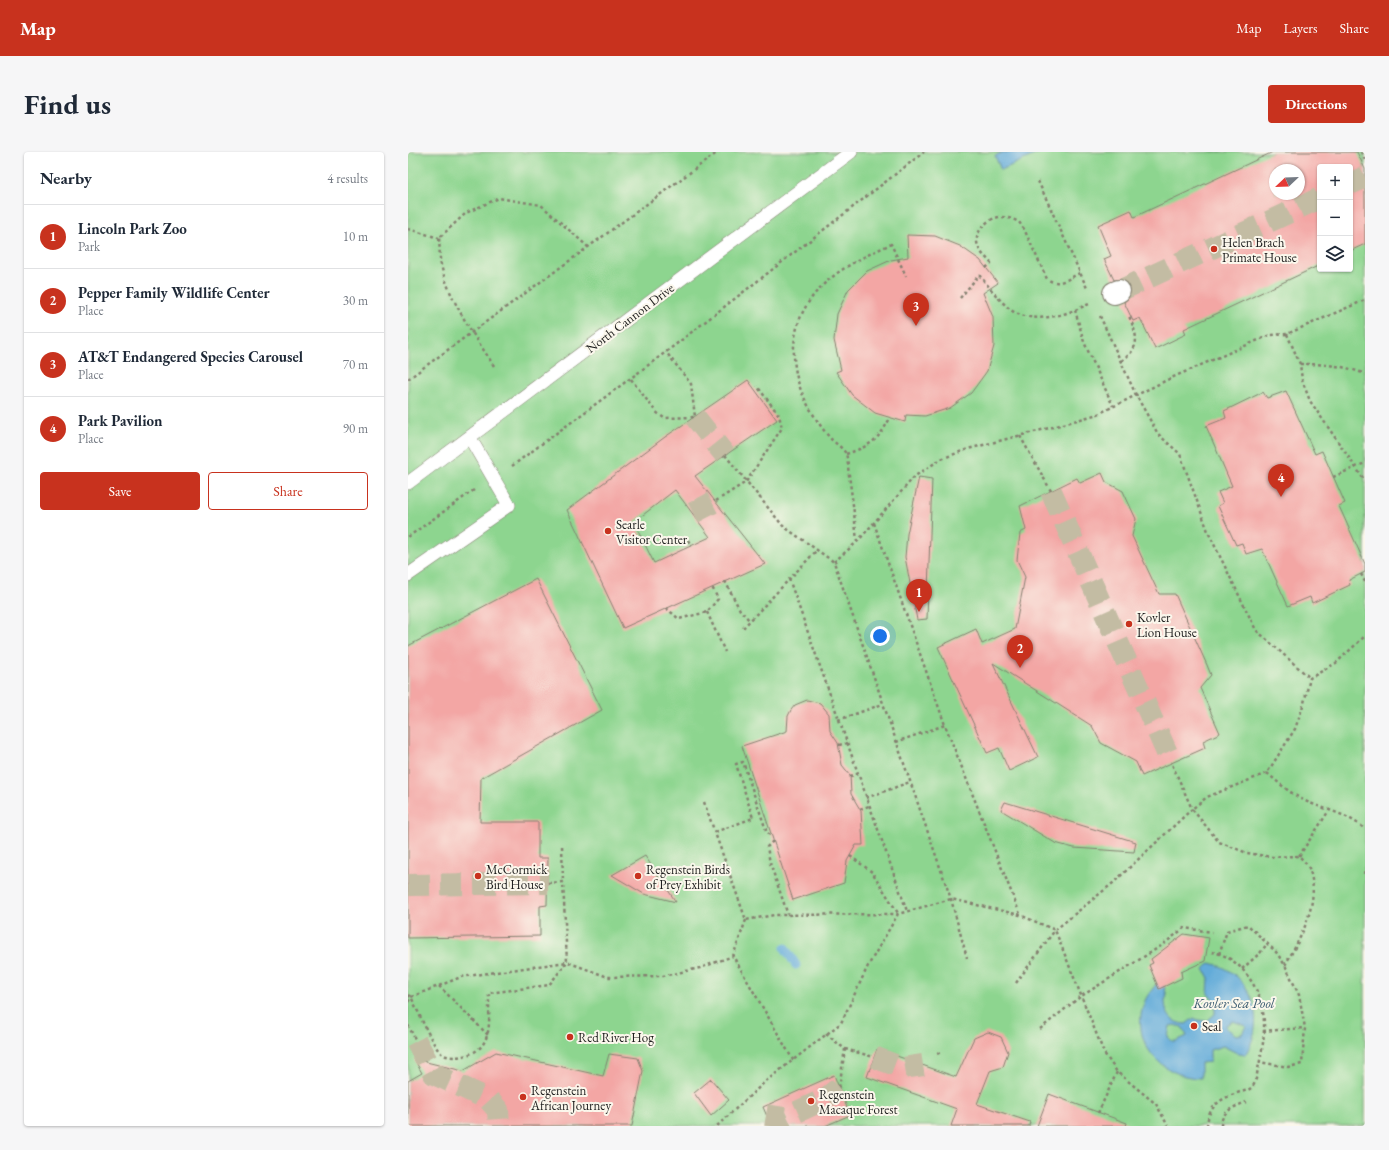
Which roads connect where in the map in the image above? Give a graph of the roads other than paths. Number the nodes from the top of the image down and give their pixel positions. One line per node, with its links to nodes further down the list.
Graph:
1 (850, 152): 2 (lane, North Cannon Drive)
2 (470, 438): 3 (lane, North Cannon Drive); 4 (lane)
3 (408, 483)
4 (408, 575)

